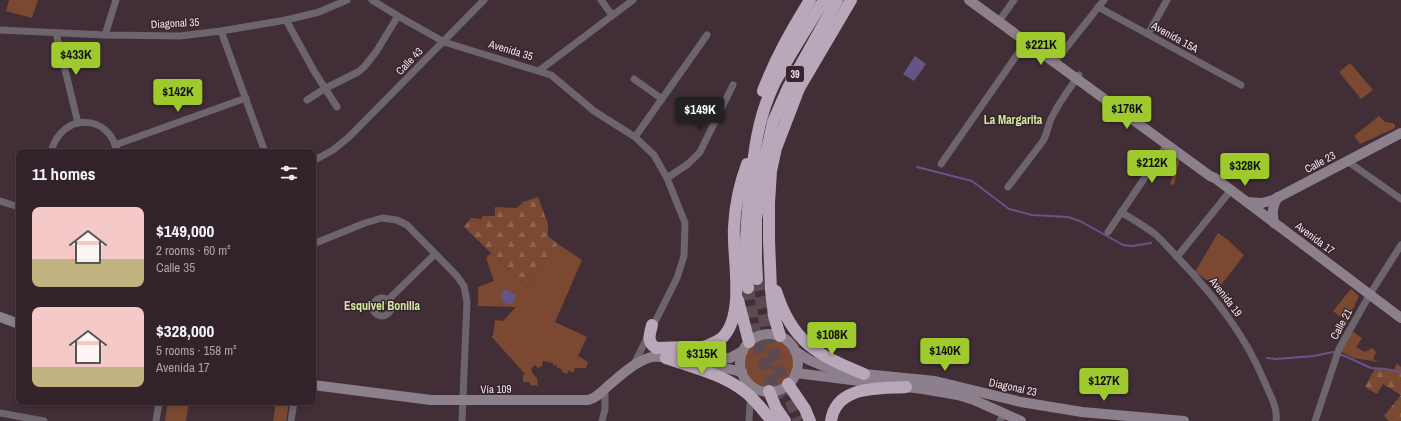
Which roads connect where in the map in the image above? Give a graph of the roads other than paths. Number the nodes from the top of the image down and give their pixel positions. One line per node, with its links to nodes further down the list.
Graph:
1 (116, 0): 25 (street)
2 (347, 0): 20 (street, Diagonal 35)
3 (372, 0): 18 (street, Avenida 35)
4 (484, 0): 28 (street, Calle 43)
5 (601, 0): 17 (street)
6 (633, 0): 17 (street)
7 (810, 0): 44 (highway)
8 (824, 0): 44 (highway, 39)
9 (836, 0): 49 (highway, 39)
10 (851, 0): 33 (highway)
11 (969, 0): 19 (main road, Avenida 17)
12 (977, 0): 19 (main road, Avenida 17)
13 (1014, 0): 19 (street)
14 (1104, 0): 16 (street)
15 (1167, 0): 24 (street)
16 (1098, 7): 24 (street, Avenida 15A); 29 (street)
17 (612, 15): 30 (street)
18 (398, 16): 28 (street, Avenida 35); 36 (street)
19 (1000, 19): 27 (main road, Avenida 17)
20 (286, 20): 22 (street, Diagonal 35); 36 (street)
21 (0, 30): 23 (street, Diagonal 35)
22 (222, 31): 25 (street, Diagonal 35); 37 (street)
23 (56, 33): 25 (street, Diagonal 35); 41 (street)
24 (1148, 34): 35 (street, Avenida 15A)
25 (104, 35)
26 (707, 35): 38 (street)
27 (1027, 40): 29 (main road, Avenida 17); 52 (street)
28 (444, 42): 30 (street, Avenida 35); 50 (street, Calle 43)
29 (1055, 61): 31 (main road, Avenida 17)
30 (540, 70): 43 (street, Avenida 35)
31 (1078, 77): 45 (main road, Avenida 17); 54 (main road, Avenida 17); 55 (street)
32 (634, 78): 38 (street)
33 (801, 83): 49 (highway); 69 (highway)
34 (733, 85): 53 (street)
35 (1241, 85)
36 (324, 89): 39 (street); 40 (street)
37 (246, 98): 47 (street); 48 (street)
38 (662, 99): 43 (street)
39 (307, 100)
40 (337, 107)
41 (78, 123): 46 (street); 47 (street)
42 (1401, 133): 51 (main road, Calle 23)
43 (635, 137): 53 (street, Avenida 35)
44 (756, 138): 71 (highway, 39); 72 (highway)
45 (1167, 145): 54 (main road, Avenida 17); 62 (street)
46 (52, 149)
47 (116, 149)
48 (264, 149)
49 (766, 154): 70 (highway, 39)
50 (316, 159)
51 (1347, 161): 57 (main road, Calle 23); 58 (street)
52 (941, 164)
53 (667, 178): 78 (street, Avenida 35)
54 (1215, 178): 56 (main road, Avenida 17)
55 (1008, 187)
56 (1231, 190): 60 (main road, Avenida 17); 68 (street)
57 (1278, 197): 60 (main road, Calle 23); 63 (main road)
58 (1401, 199)
59 (0, 201): 61 (street)
60 (1247, 202): 63 (main road, Avenida 17)
61 (16, 206)
62 (1121, 212): 64 (street); 68 (street, Avenida 19)
63 (1274, 223): 73 (main road, Avenida 17)
64 (1108, 232)
65 (316, 243): 67 (street)
66 (1401, 245): 73 (street, Calle 21)
67 (435, 254): 74 (street); 93 (street)
68 (1177, 257): 113 (street, Avenida 19)
69 (771, 267): 79 (highway); 87 (highway)
70 (757, 279)
71 (748, 288)
72 (736, 293): 80 (highway); 81 (highway)
73 (1370, 294): 76 (main road, Avenida 17); 114 (street, Calle 21)
74 (388, 301)
75 (0, 317): 77 (main road)
76 (1401, 318)
77 (16, 323)
78 (652, 325): 81 (highway); 84 (street, Avenida 35)
79 (780, 336): 80 (main road); 82 (main road)
80 (746, 346): 83 (main road, Vía 109); 85 (main road)
81 (700, 347): 83 (highway)
82 (795, 352): 86 (main road); 87 (main road, Diagonal 23)
83 (666, 358): 84 (main road, Vía 109); 85 (main road, Vía 109); 106 (highway)
84 (632, 367): 91 (main road, Vía 109)
85 (742, 372): 92 (main road)
86 (796, 373): 88 (main road); 90 (main road)
87 (864, 374): 112 (main road, Diagonal 23)
88 (788, 384): 92 (main road); 109 (highway)
89 (316, 385): 93 (main road, Vía 109)
90 (906, 387): 99 (main road); 110 (highway)
91 (605, 389): 93 (main road, Vía 109); 104 (street)
92 (769, 391): 97 (highway)
93 (464, 401): 103 (street)
94 (750, 404): 105 (street)
95 (159, 405): 101 (street)
96 (294, 405): 102 (street)
97 (776, 408): 107 (highway); 108 (highway)
98 (0, 413): 100 (street)
99 (1002, 417): 111 (main road)
100 (44, 421)
101 (156, 421)
102 (291, 421)
103 (462, 421)
104 (602, 421)
105 (749, 421)
106 (772, 421)
107 (779, 421)
108 (785, 421)
109 (811, 421)
110 (831, 421)
111 (1021, 421)
112 (1184, 421)
113 (1276, 421)
114 (1315, 421)

